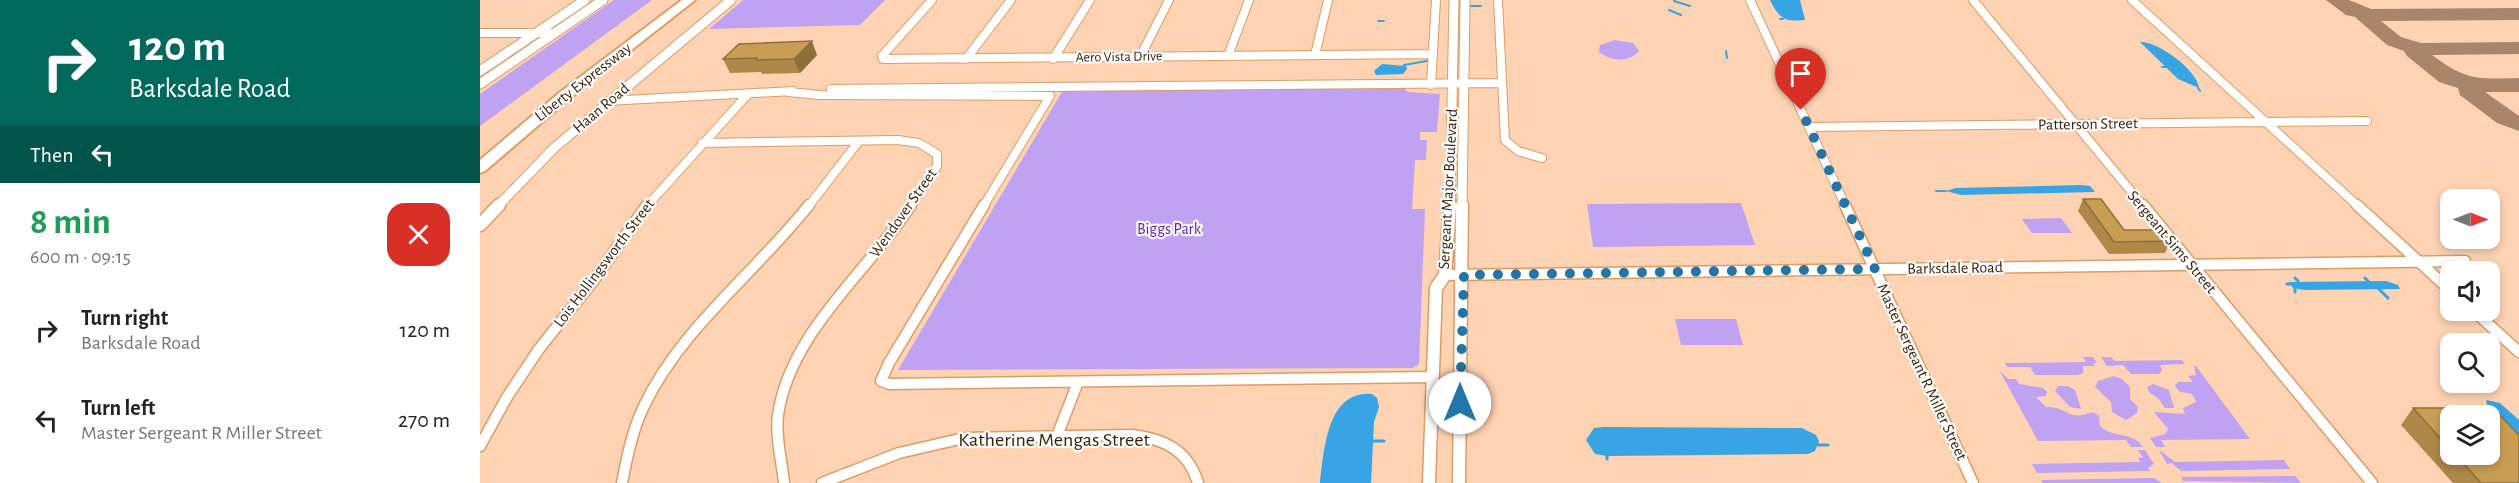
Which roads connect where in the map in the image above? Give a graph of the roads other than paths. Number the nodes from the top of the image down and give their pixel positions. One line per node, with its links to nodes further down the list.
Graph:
1 (585, 0): 20 (street)
2 (603, 0): 21 (street)
3 (677, 0): 43 (highway, Liberty Expressway)
4 (689, 0): 45 (highway, Liberty Expressway)
5 (731, 0): 36 (street, Haan Road)
6 (932, 0): 27 (street, Aero Vista Drive)
7 (1011, 0): 27 (street)
8 (1090, 0): 26 (street)
9 (1169, 0): 25 (street)
10 (1248, 0): 23 (street)
11 (1328, 0): 24 (street)
12 (1436, 0): 22 (street)
13 (1454, 0): 33 (street, Sergeant Major Boulevard)
14 (1465, 0): 30 (street, Sergeant Major Boulevard)
15 (1498, 0): 31 (street)
16 (1750, 0): 40 (street, Master Sergeant R Miller Street)
17 (1973, 0): 39 (street, Sergeant Sims Street)
18 (2132, 0): 37 (street)
19 (480, 33): 20 (street)
20 (534, 33): 21 (street); 28 (street)
21 (555, 33): 29 (street)
22 (1433, 54): 24 (street, Aero Vista Drive); 32 (street)
23 (1228, 56): 24 (street, Aero Vista Drive); 25 (street, Aero Vista Drive)
24 (1315, 56)
25 (1140, 57): 26 (street, Aero Vista Drive)
26 (1053, 58): 27 (street, Aero Vista Drive)
27 (966, 59)
28 (480, 71)
29 (480, 84)
30 (1465, 84): 31 (street); 33 (street); 52 (street, Sergeant Major Boulevard)
31 (1502, 84): 44 (street)
32 (1431, 85): 33 (street); 34 (street)
33 (1453, 85): 51 (street, Sergeant Major Boulevard)
34 (788, 92): 35 (street); 57 (street)
35 (748, 94): 36 (street); 42 (street, Lois Hollingsworth Street)
36 (607, 101): 46 (street, Haan Road)
37 (2266, 122): 38 (street, Patterson Street); 39 (street, Patterson Street); 47 (street)
38 (2367, 122)
39 (2076, 124): 40 (street, Patterson Street); 49 (street, Sergeant Sims Street)
40 (1809, 127): 50 (street, Master Sergeant R Miller Street)
41 (859, 141): 42 (street, Wendover Street); 60 (street); 61 (street, Wendover Street)
42 (702, 143): 59 (street, Lois Hollingsworth Street)
43 (480, 154)
44 (1542, 158)
45 (480, 168)
46 (480, 225)
47 (2419, 262): 48 (street, Barksdale Road); 49 (street, Barksdale Road); 53 (street)
48 (2440, 262)
49 (2191, 265): 50 (street, Barksdale Road); 67 (street, Sergeant Sims Street)
50 (1875, 269): 52 (street, Barksdale Road); 66 (street, Master Sergeant R Miller Street)
51 (1445, 275): 52 (street, Barksdale Road); 56 (street, Sergeant Major Boulevard)
52 (1464, 275): 65 (street, Sergeant Major Boulevard)
53 (2440, 281)
54 (2485, 321): 55 (street)
55 (2519, 352)
56 (1433, 377): 57 (street); 64 (street, Sergeant Major Boulevard)
57 (1078, 382): 58 (street)
58 (1056, 436): 62 (street, Katherine Mengas Street); 63 (street, Katherine Mengas Street)
59 (480, 446)
60 (622, 483)
61 (784, 483)
62 (822, 483)
63 (1198, 483)
64 (1429, 483)
65 (1459, 483)
66 (1973, 483)
67 (2372, 483)

